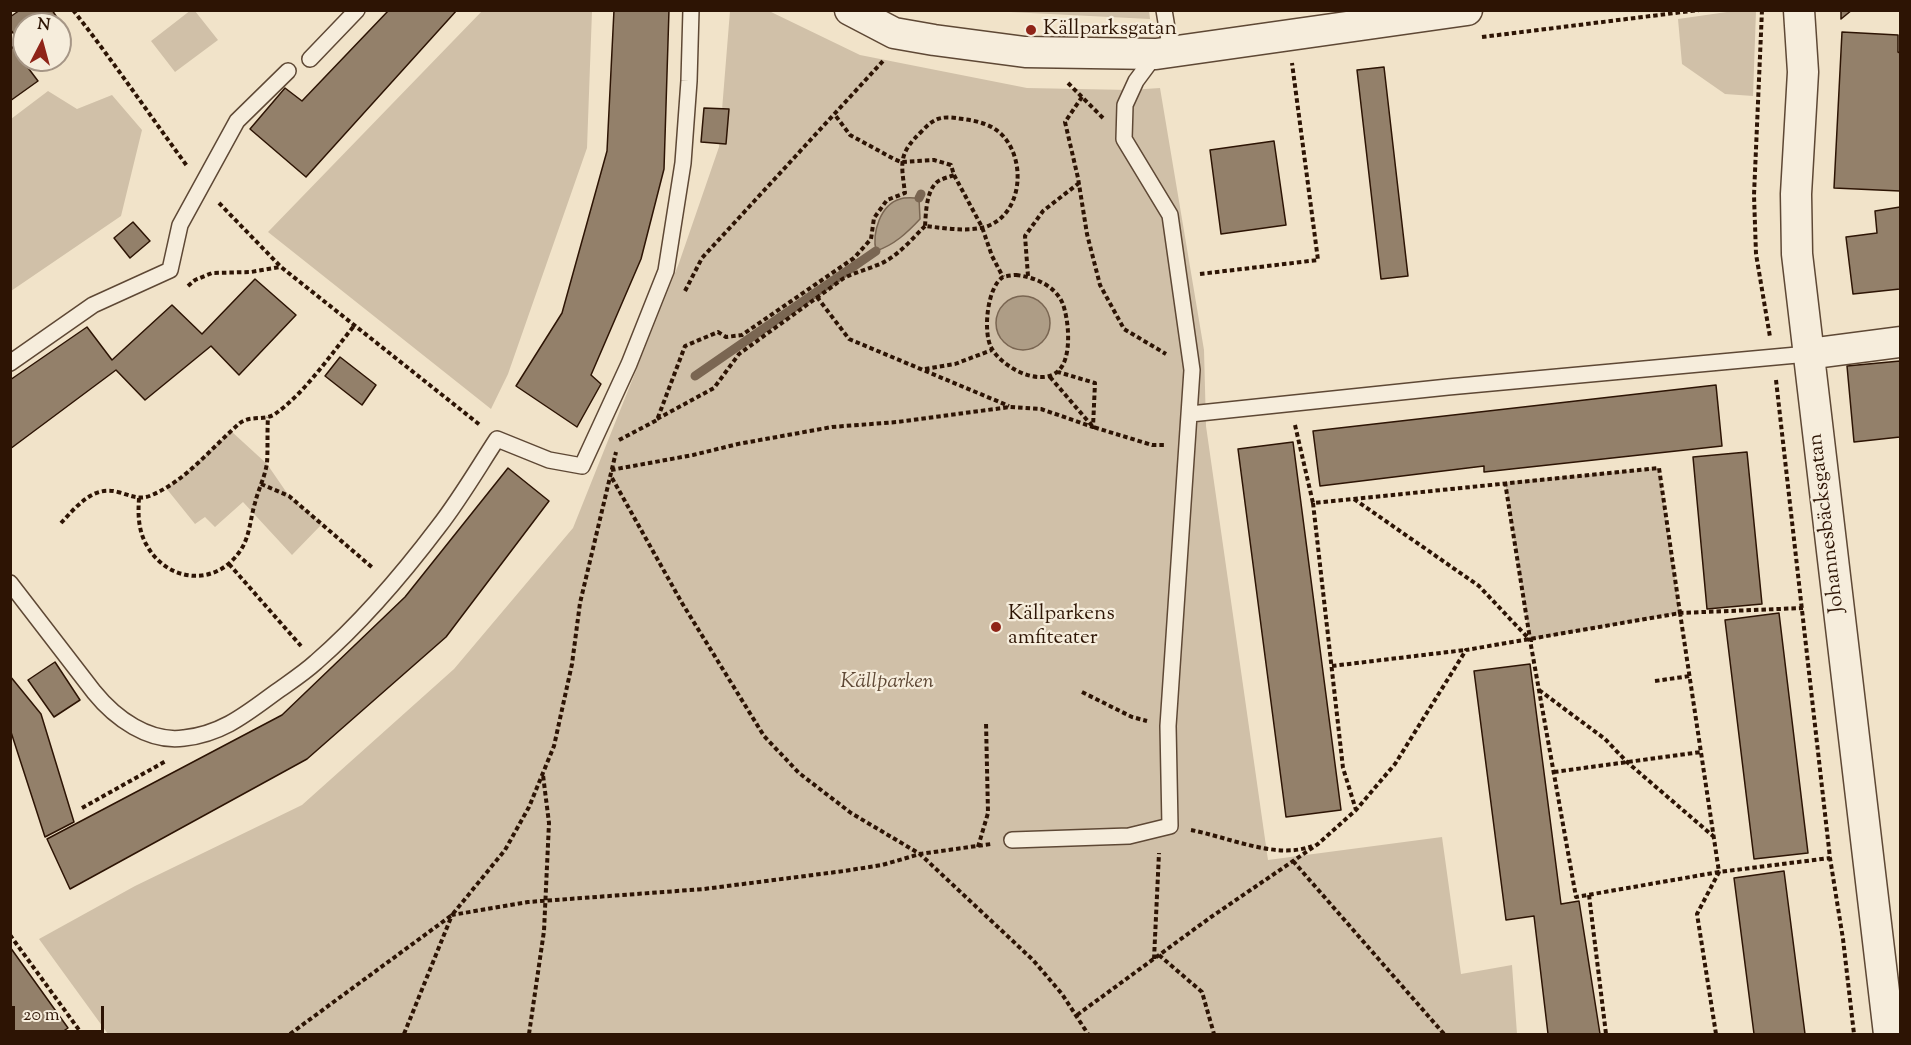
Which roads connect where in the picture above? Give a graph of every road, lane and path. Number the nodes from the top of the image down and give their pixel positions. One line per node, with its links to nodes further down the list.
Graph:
1 (73, 10): 21 (path)
2 (357, 10): 11 (lane)
3 (691, 10): 50 (lane)
4 (850, 10): 9 (street)
5 (1164, 10): 10 (lane)
6 (1467, 10): 10 (street)
7 (1762, 10): 37 (path)
8 (1799, 10): 36 (street, Johannesbäcksgatan)
9 (894, 33): 10 (street); 16 (path)
10 (1163, 53): 17 (lane)
11 (310, 59)
12 (1292, 62): 26 (path)
13 (288, 71): 21 (lane)
14 (1068, 83): 15 (path)
15 (1082, 97): 17 (path); 20 (path)
16 (835, 115): 18 (path); 30 (path)
17 (1124, 139): 26 (lane)
18 (901, 162): 19 (path); 23 (path); 29 (path)
19 (954, 176): 22 (path); 23 (path)
20 (1079, 183): 25 (path); 40 (path)
21 (200, 184): 24 (path); 38 (lane)
22 (925, 226): 23 (path); 31 (path)
23 (982, 227): 27 (path)
24 (281, 267): 28 (path); 33 (path)
25 (1028, 276): 27 (path); 41 (path)
26 (1179, 276): 40 (lane)
27 (1003, 277): 35 (path)
28 (189, 287)
29 (805, 293): 32 (path); 47 (path)
30 (683, 295)
31 (817, 297): 32 (path); 39 (path)
32 (811, 301): 47 (path)
33 (354, 326): 46 (path); 50 (path)
34 (1900, 342): 36 (street)
35 (992, 350): 39 (path); 42 (path)
36 (1809, 354): 37 (lane); 96 (street, Johannesbäcksgatan)
37 (1774, 357): 43 (lane); 64 (path)
38 (10, 363)
39 (924, 369): 44 (path)
40 (1192, 370): 45 (lane)
41 (1058, 372): 42 (path); 48 (path)
42 (1050, 377): 48 (path)
43 (1290, 403): 45 (lane); 59 (path)
44 (1010, 406): 48 (path); 53 (path)
45 (1190, 414): 52 (lane)
46 (268, 417): 56 (path); 57 (path)
47 (657, 420): 51 (path)
48 (1093, 426): 52 (path)
49 (623, 430): 51 (path)
50 (497, 439): 63 (lane)
51 (619, 441): 53 (path)
52 (1189, 444): 75 (lane)
53 (612, 470): 54 (path)
54 (611, 478): 80 (path); 88 (path)
55 (1505, 482): 58 (path); 65 (path); 66 (path)
56 (261, 484): 61 (path); 63 (path)
57 (139, 498): 60 (path); 61 (path)
58 (1353, 499): 59 (path); 66 (path)
59 (1314, 503): 69 (path)
60 (61, 523)
61 (229, 564): 68 (path)
62 (10, 583): 68 (lane)
63 (392, 585): 68 (lane)
64 (1803, 608): 65 (path); 89 (path)
65 (1680, 613): 66 (path); 70 (path)
66 (1530, 640): 67 (path); 72 (path)
67 (1466, 650): 69 (path); 82 (path)
68 (315, 663)
69 (1332, 666): 82 (path)
70 (1690, 676): 71 (path); 76 (path)
71 (1655, 681)
72 (1539, 690): 78 (path); 79 (path)
73 (1082, 692): 75 (path)
74 (986, 723): 87 (path)
75 (1168, 726): 83 (lane)
76 (1701, 752): 78 (path); 84 (path)
77 (173, 757): 81 (path)
78 (1627, 762): 79 (path); 84 (path)
79 (1554, 772): 92 (path)
80 (543, 774): 93 (path); 94 (path)
81 (82, 808)
82 (1356, 810): 86 (path)
83 (1165, 827): 85 (lane); 86 (path); 98 (path)
84 (1713, 836): 91 (path)
85 (1012, 840): 87 (path)
86 (1318, 844): 90 (path)
87 (978, 847): 88 (path)
88 (920, 854): 93 (path); 99 (path)
89 (1830, 858): 91 (path); 109 (path)
90 (1293, 861): 97 (path); 106 (path)
91 (1719, 872): 92 (path); 108 (path)
92 (1589, 896): 107 (path)
93 (546, 900): 94 (path); 103 (path)
94 (452, 915): 101 (path); 102 (path)
95 (10, 935): 100 (path)
96 (1890, 951): 110 (street, Johannesbäcksgatan)
97 (1159, 955): 98 (path); 105 (path)
98 (1154, 960): 99 (path)
99 (1077, 1015): 104 (path)
100 (82, 1035)
101 (290, 1035)
102 (404, 1035)
103 (530, 1035)
104 (1088, 1035)
105 (1214, 1035)
106 (1444, 1035)
107 (1606, 1035)
108 (1716, 1035)
109 (1854, 1035)
110 (1889, 1035)

